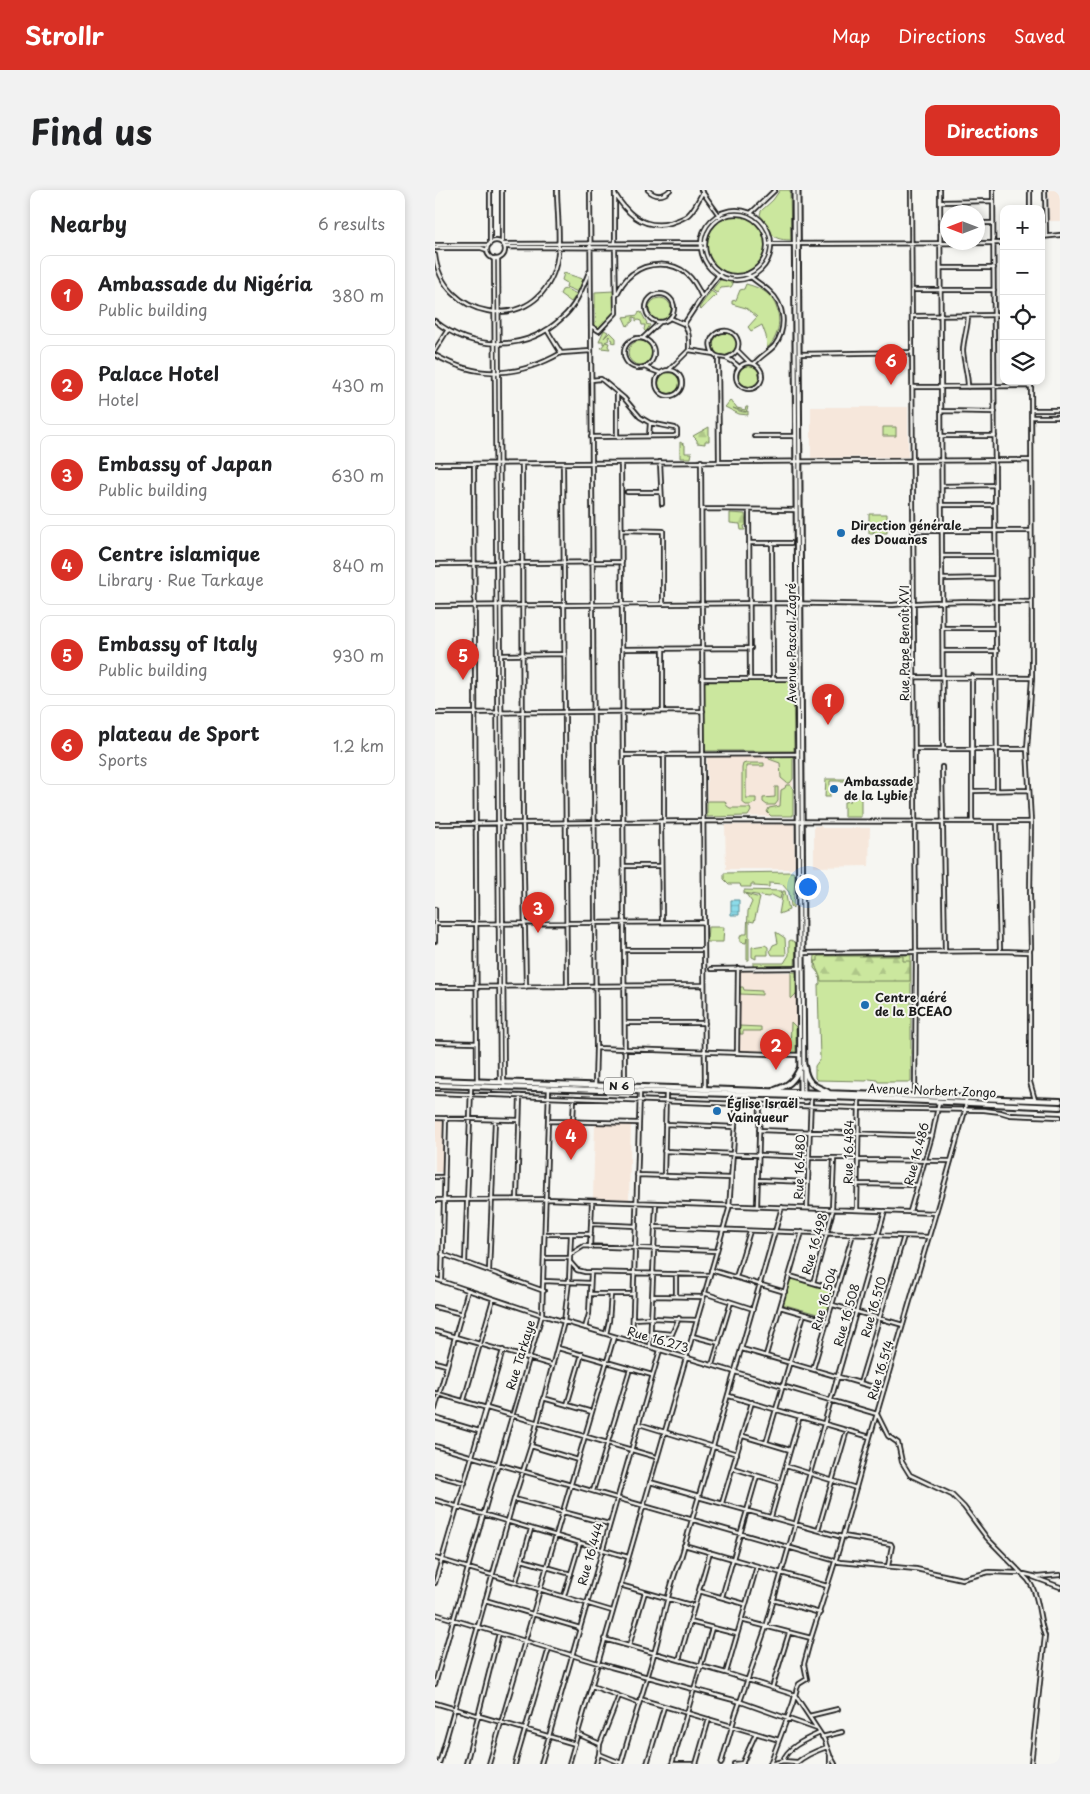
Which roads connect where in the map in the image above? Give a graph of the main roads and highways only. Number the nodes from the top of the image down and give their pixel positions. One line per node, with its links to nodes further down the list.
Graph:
1 (796, 190): 2 (main road, Avenue Pascal Zagré)
2 (796, 244): 3 (main road, Avenue Pascal Zagré); 3 (main road, Avenue Pascal Zagré)
3 (798, 436): 4 (main road, Avenue Pascal Zagré)
4 (800, 823): 5 (main road, Avenue Pascal Zagré); 5 (main road, Avenue Pascal Zagré)
5 (801, 968): 6 (main road, Avenue Pascal Zagré)
6 (802, 1067): 12 (main road); 13 (main road); 14 (main road, Avenue Pascal Zagré)
7 (435, 1080): 9 (main road, N 6)
8 (435, 1085): 9 (main road, N 6)
9 (502, 1085): 10 (main road, N 6); 10 (main road, N 6)
10 (626, 1089): 11 (main road, N 6); 11 (main road, N 6)
11 (705, 1091): 12 (main road, N 6); 14 (main road, N 6)
12 (770, 1091): 14 (main road, N 6)
13 (830, 1093): 14 (main road, Avenue Norbert Zongo / N 6); 15 (main road, Avenue Norbert Zongo / N 6)
14 (802, 1094): 15 (main road, Avenue Norbert Zongo / N 6)
15 (859, 1096): 16 (main road, Avenue Norbert Zongo / N 6); 16 (main road, Avenue Norbert Zongo / N 6)
16 (966, 1100): 17 (main road, Avenue Norbert Zongo / N 6); 18 (main road, Avenue Norbert Zongo / N 6)
17 (1060, 1101)
18 (1060, 1107)

